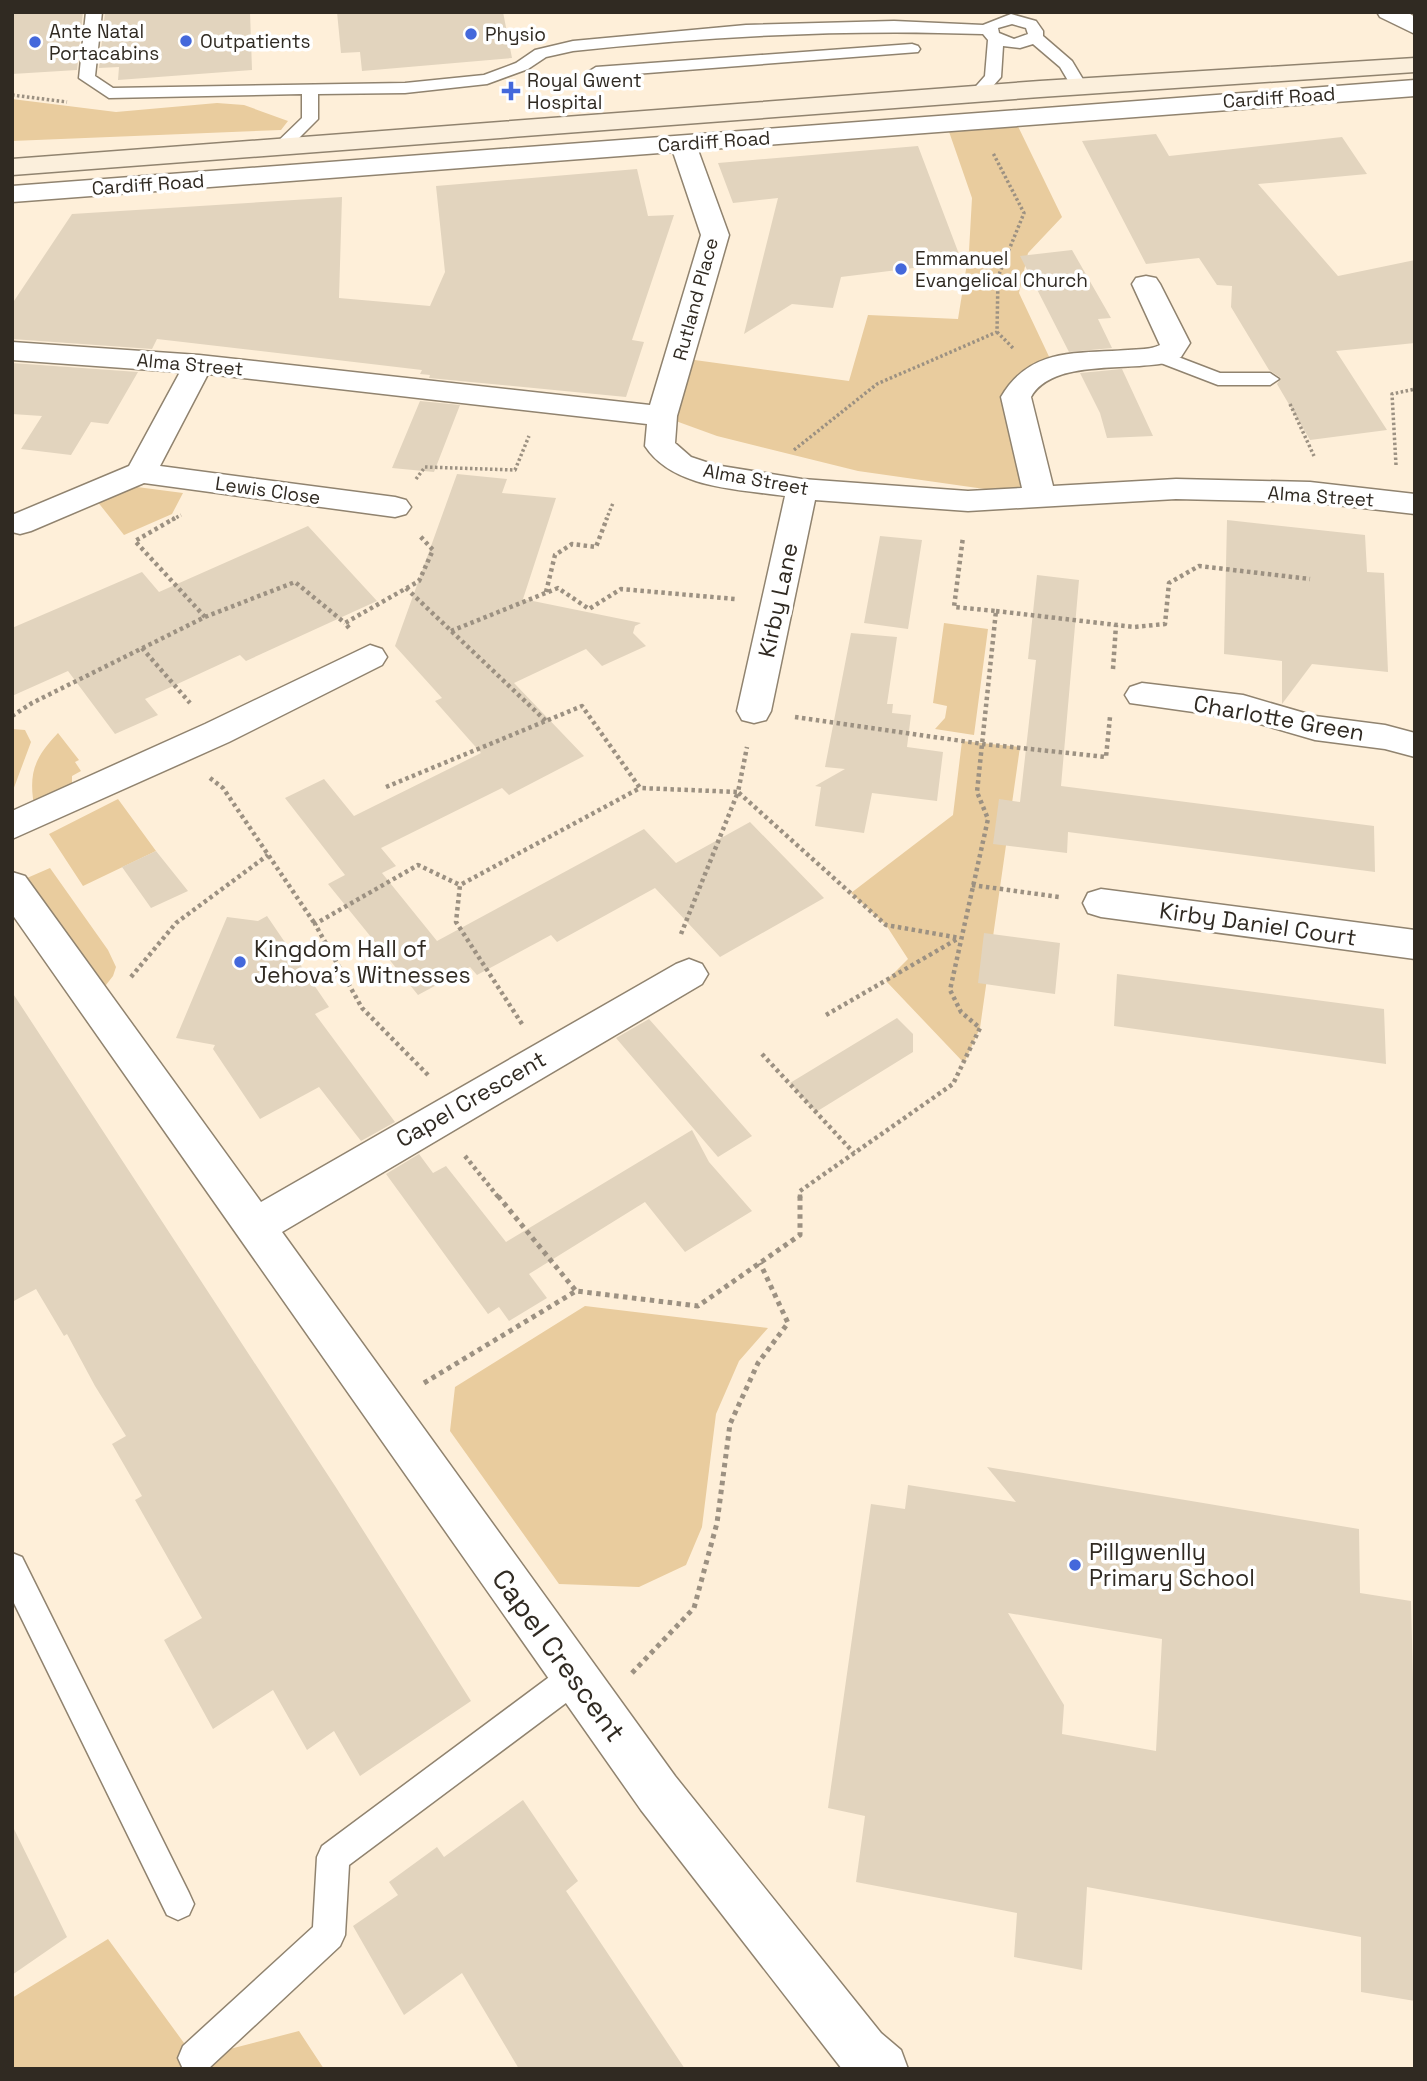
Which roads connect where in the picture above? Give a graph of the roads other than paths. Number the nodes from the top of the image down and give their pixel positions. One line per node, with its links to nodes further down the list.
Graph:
1 (94, 12): 16 (lane)
2 (1389, 12): 4 (street)
3 (1009, 16): 6 (lane); 7 (lane)
4 (1415, 27)
5 (700, 34): 6 (lane); 10 (lane); 16 (lane)
6 (992, 34): 7 (lane); 17 (lane)
7 (1035, 37): 14 (lane)
8 (912, 49): 10 (lane)
9 (1415, 52): 13 (main road, Cardiff Road)
10 (708, 64): 12 (lane)
11 (1415, 65): 13 (main road, Cardiff Road)
12 (596, 72)
13 (1248, 74): 14 (main road, Cardiff Road)
14 (1079, 86): 17 (main road, Cardiff Road)
15 (1415, 88): 18 (street, Cardiff Road)
16 (310, 89): 19 (lane)
17 (978, 93): 19 (main road, Cardiff Road)
18 (683, 143): 21 (street, Cardiff Road); 27 (street, Rutland Place)
19 (280, 147): 20 (main road, Cardiff Road)
20 (12, 167)
21 (12, 194)
22 (1146, 284): 24 (street)
23 (12, 351): 25 (street, Alma Street)
24 (1160, 356): 26 (lane); 30 (street)
25 (199, 364): 27 (street, Alma Street); 28 (street)
26 (1270, 379)
27 (662, 416): 29 (street, Alma Street)
28 (141, 473): 32 (street, Lewis Close); 33 (street)
29 (802, 489): 30 (street, Alma Street); 36 (street, Kirby Lane)
30 (1040, 497): 31 (street, Alma Street)
31 (1415, 503)
32 (395, 507)
33 (20, 524)
34 (370, 657): 38 (street)
35 (1126, 700): 37 (street, Charlotte Green)
36 (754, 711)
37 (1415, 745)
38 (12, 825)
39 (12, 886): 43 (street, Capel Crescent)
40 (1101, 903): 41 (street, Kirby Daniel Court)
41 (1415, 945)
42 (689, 974): 43 (street, Capel Crescent)
43 (254, 1227): 45 (street, Capel Crescent)
44 (12, 1567): 46 (lane)
45 (586, 1693): 47 (lane); 48 (street, Capel Crescent)
46 (178, 1904)
47 (195, 2058)
48 (882, 2069)

